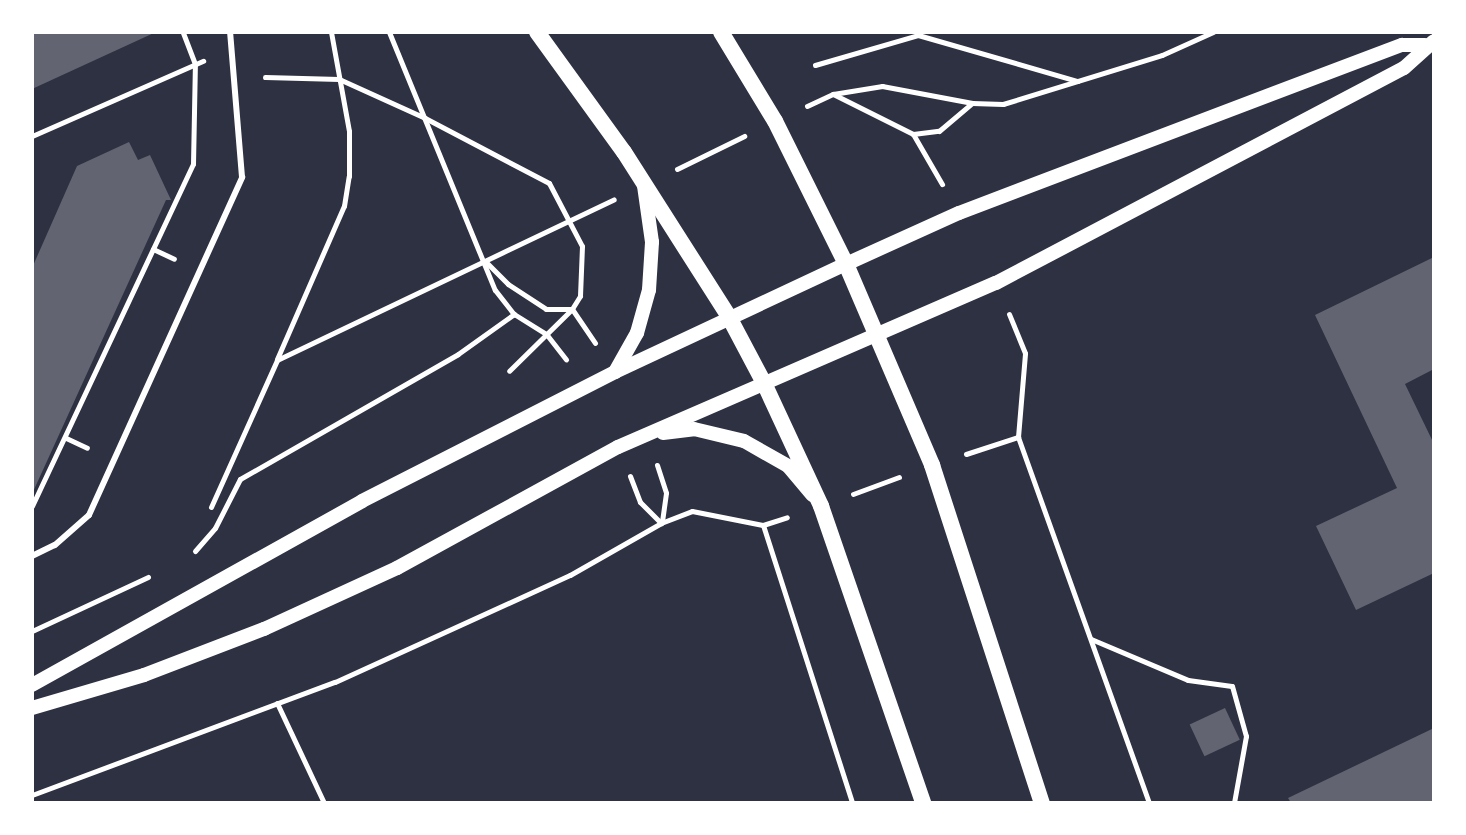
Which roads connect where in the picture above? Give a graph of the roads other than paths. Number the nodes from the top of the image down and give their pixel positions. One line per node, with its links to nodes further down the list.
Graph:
1 (230, 32): 13 (lane)
2 (537, 32): 5 (main road)
3 (721, 32): 6 (main road)
4 (1430, 43): 6 (street); 8 (street)
5 (644, 185): 7 (main road); 9 (street)
6 (846, 264): 7 (street); 8 (main road)
7 (729, 317): 9 (street); 10 (main road)
8 (877, 334): 10 (street); 17 (main road)
9 (615, 372): 14 (street)
10 (764, 383): 11 (street); 12 (main road)
11 (646, 435): 12 (street); 15 (street)
12 (821, 506): 16 (main road)
13 (32, 556)
14 (32, 685)
15 (32, 708)
16 (923, 803)
17 (1042, 803)

